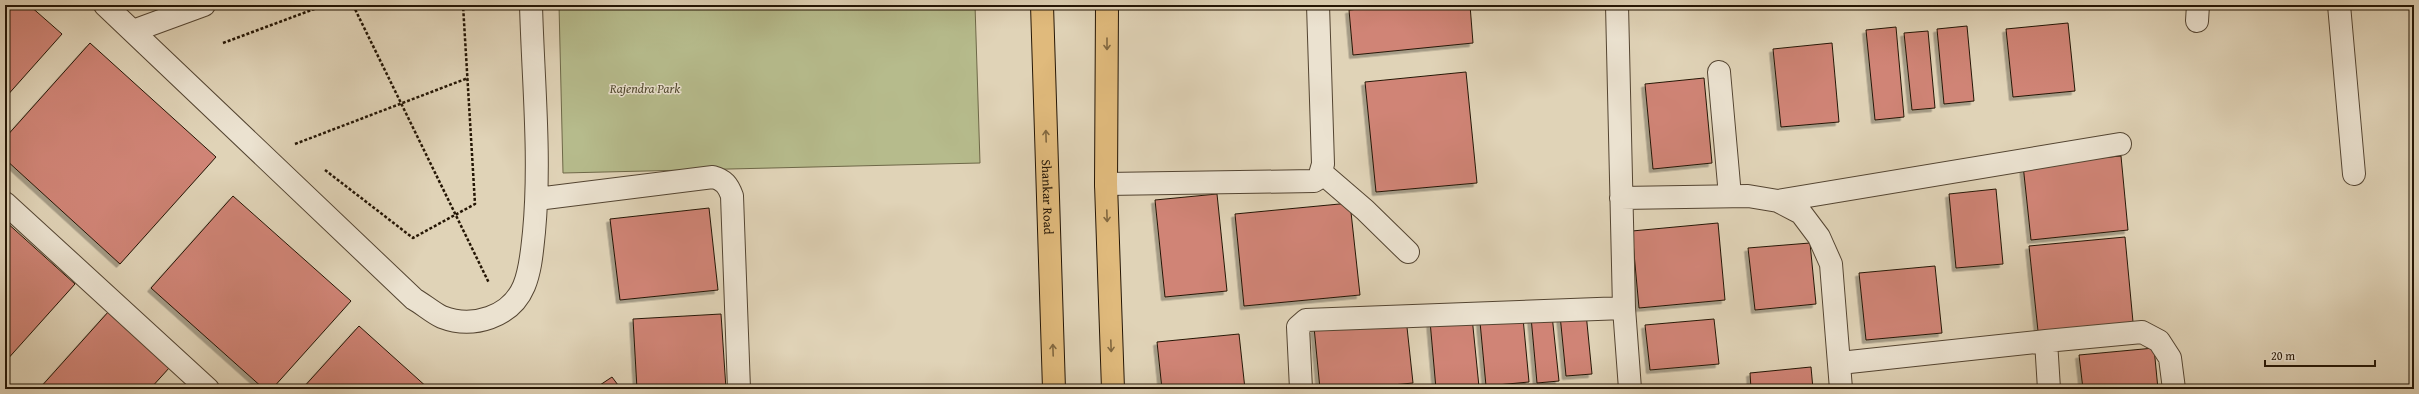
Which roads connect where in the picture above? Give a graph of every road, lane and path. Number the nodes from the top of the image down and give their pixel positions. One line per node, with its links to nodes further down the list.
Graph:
1 (105, 5): 12 (street)
2 (204, 5): 12 (street)
3 (325, 5): 13 (path)
4 (352, 5): 16 (path)
5 (463, 5): 15 (path)
6 (531, 5): 25 (street)
7 (1042, 5): 36 (main road, Shankar Road, one-way to 7)
8 (1107, 5): 22 (main road, one-way to 22)
9 (1318, 5): 20 (street)
10 (1617, 5): 24 (street)
11 (2339, 5): 21 (street)
12 (133, 31): 31 (street)
13 (222, 43)
14 (1719, 72): 23 (street)
15 (468, 78): 16 (path); 28 (path)
16 (401, 103): 18 (path); 28 (path)
17 (2120, 144): 26 (street)
18 (299, 149)
19 (323, 168): 28 (path)
20 (1322, 172): 22 (street); 29 (street)
21 (2354, 174)
22 (1106, 184): 37 (main road, one-way to 37)
23 (1730, 196): 24 (street); 26 (street)
24 (1621, 198): 30 (street)
25 (537, 199): 31 (street); 35 (street)
26 (1778, 201): 33 (street)
27 (5, 203): 34 (street)
28 (455, 215): 31 (path)
29 (1408, 252)
30 (1624, 308): 38 (street); 39 (street)
31 (504, 313)
32 (2046, 341): 33 (street); 41 (street); 42 (street)
33 (1840, 363): 40 (street)
34 (208, 389)
35 (739, 389)
36 (1054, 389)
37 (1113, 389)
38 (1301, 389)
39 (1630, 389)
40 (1841, 389)
41 (2049, 389)
42 (2174, 389)

